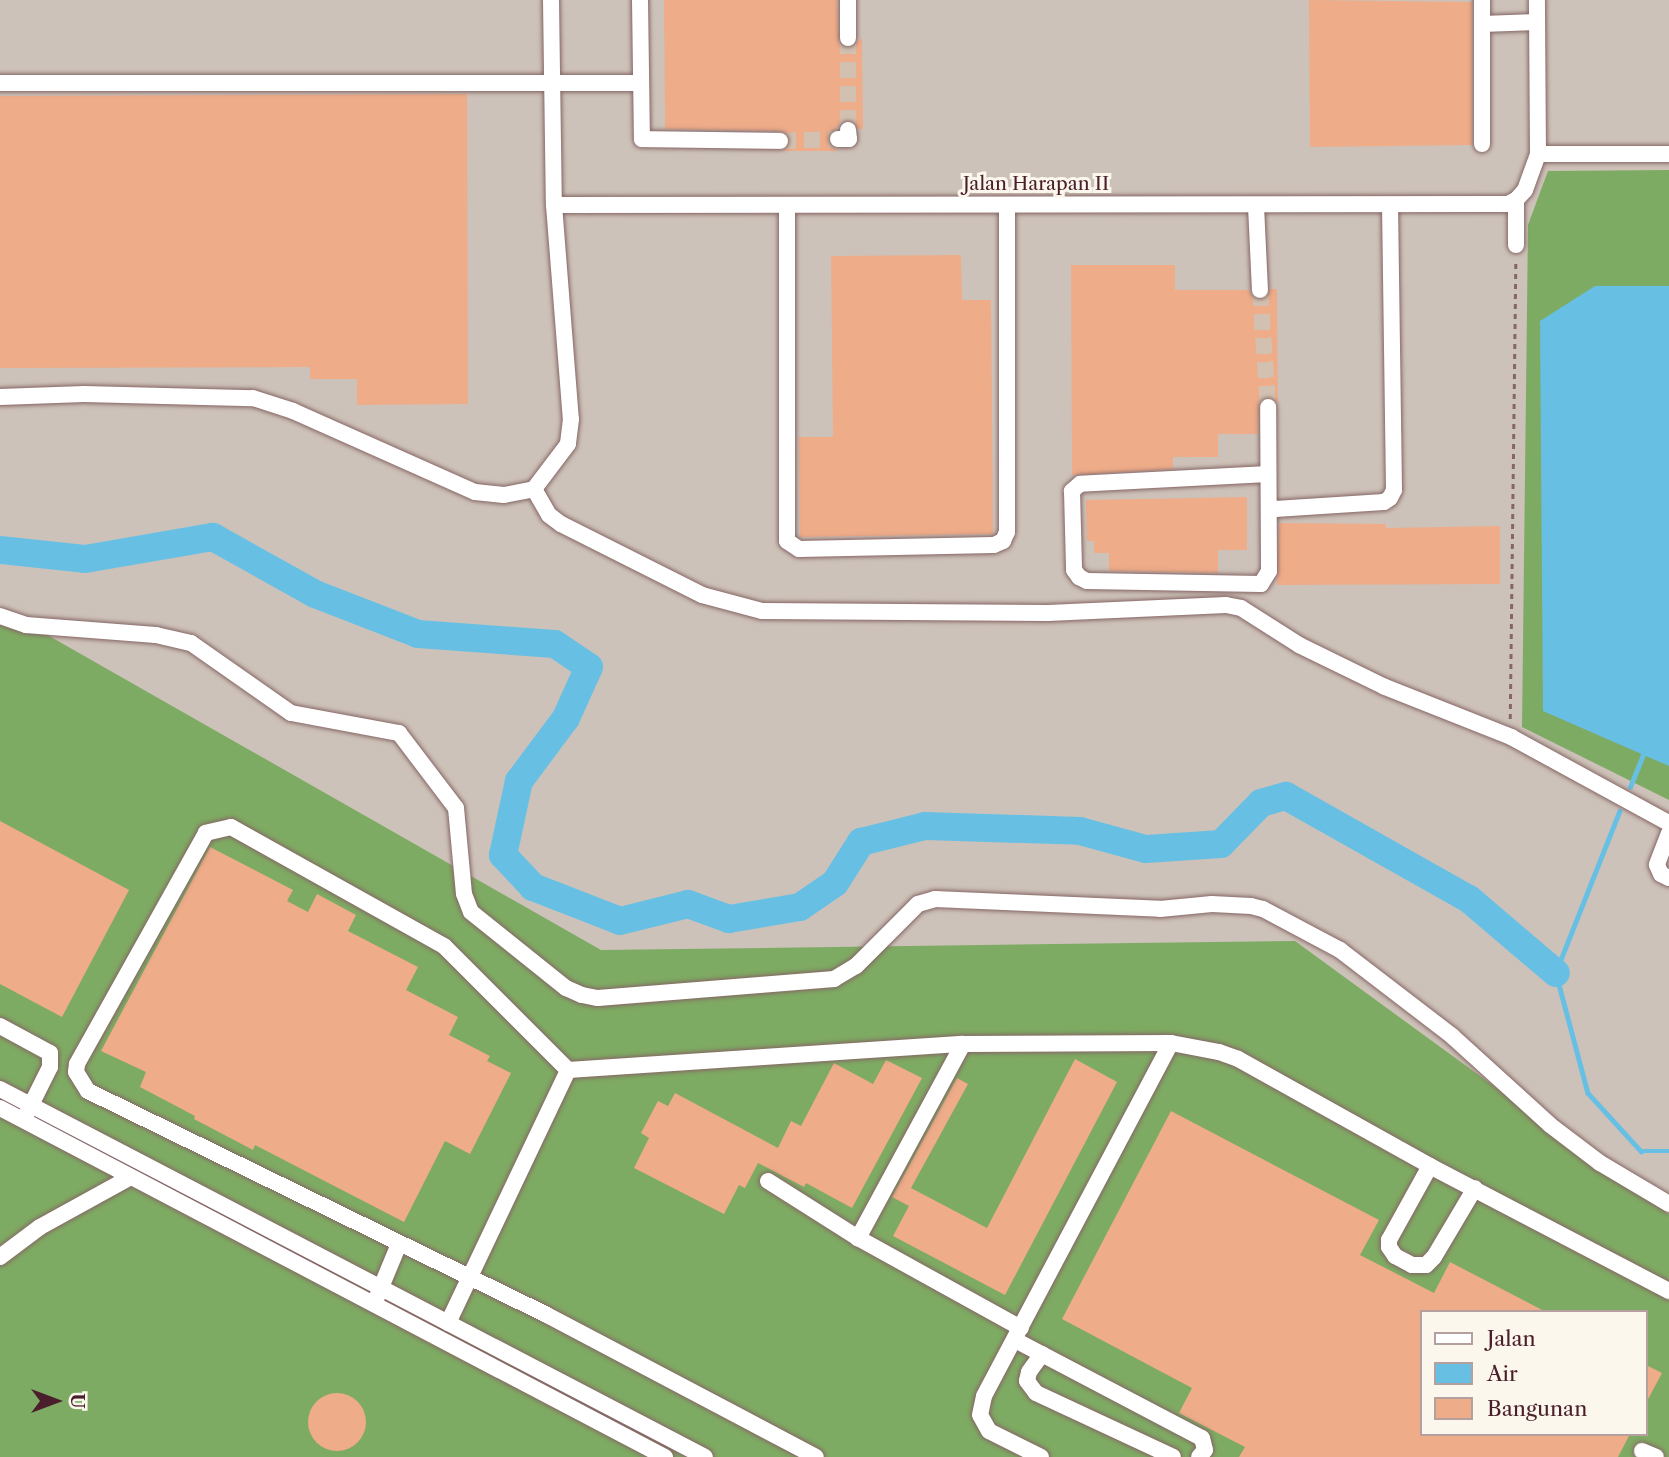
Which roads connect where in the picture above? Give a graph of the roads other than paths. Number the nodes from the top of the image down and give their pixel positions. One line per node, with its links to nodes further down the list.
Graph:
1 (551, 0): 11 (street)
2 (640, 0): 10 (street)
3 (848, 0): 8 (street)
4 (1482, 0): 7 (street)
5 (1537, 0): 6 (street)
6 (1537, 22): 7 (street); 14 (street)
7 (1482, 24): 13 (street)
8 (848, 38)
9 (0, 83): 11 (street)
10 (641, 83): 11 (street); 12 (street)
11 (551, 85): 17 (street)
12 (780, 141)
13 (1482, 144)
14 (1538, 154): 15 (street); 16 (street)
15 (1669, 154)
16 (1516, 201): 21 (street, Jalan Harapan II); 22 (street)
17 (554, 205): 18 (street, Jalan Harapan II); 27 (street)
18 (787, 205): 19 (street, Jalan Harapan II); 19 (street)
19 (1007, 205): 20 (street, Jalan Harapan II)
20 (1256, 206): 21 (street, Jalan Harapan II); 23 (street)
21 (1390, 206): 28 (street)
22 (1516, 245)
23 (1260, 290)
24 (0, 397): 27 (street)
25 (1268, 407): 26 (street)
26 (1268, 474): 28 (street); 28 (street)
27 (534, 489): 30 (street)
28 (1270, 506)
29 (0, 616): 44 (street)
30 (1669, 823)
31 (1669, 833): 32 (street)
32 (1669, 878)
33 (0, 1026): 39 (street)
34 (1171, 1043): 35 (street); 40 (street); 53 (street)
35 (963, 1044): 36 (street); 45 (street)
36 (568, 1070): 46 (street); 48 (street)
37 (0, 1090): 39 (street)
38 (0, 1108): 39 (street)
39 (28, 1113): 41 (street); 49 (street)
40 (1430, 1166): 43 (street); 43 (street)
41 (129, 1178): 47 (street); 51 (street)
42 (768, 1181): 45 (street)
43 (1475, 1188): 50 (street)
44 (1669, 1204)
45 (858, 1238): 53 (street)
46 (399, 1244): 48 (street); 49 (street)
47 (0, 1257)
48 (468, 1277): 52 (street); 57 (street)
49 (382, 1287): 51 (street); 52 (street)
50 (1669, 1291)
51 (372, 1306): 55 (street)
52 (448, 1323): 56 (street)
53 (1018, 1334): 54 (street); 58 (street)
54 (1042, 1354): 59 (street); 60 (street)
55 (664, 1457)
56 (705, 1457)
57 (816, 1457)
58 (1041, 1457)
59 (1173, 1457)
60 (1199, 1457)

